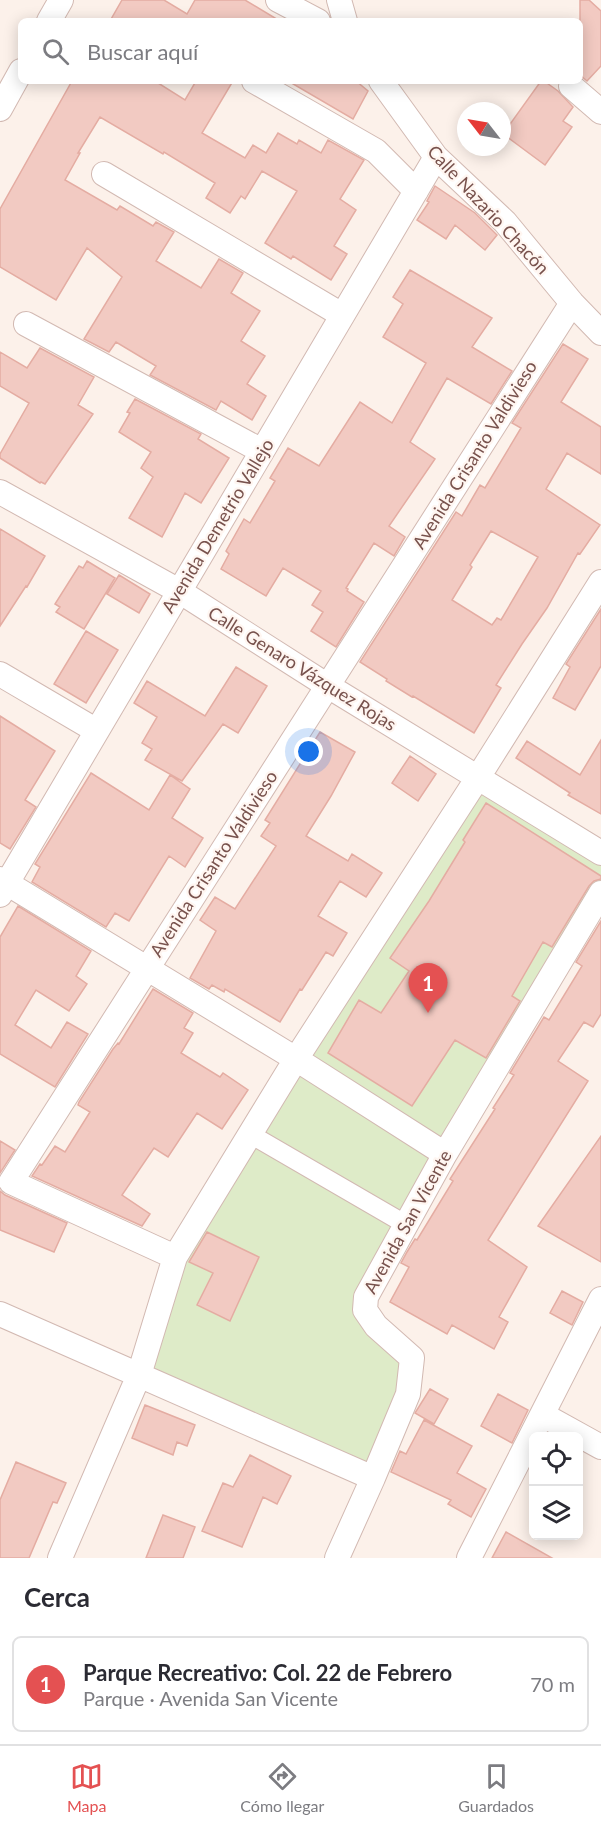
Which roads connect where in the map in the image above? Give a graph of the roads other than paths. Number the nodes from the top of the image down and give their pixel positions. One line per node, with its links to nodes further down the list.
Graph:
1 (61, 0): 4 (street)
2 (278, 0): 5 (street)
3 (339, 0): 6 (street)
4 (51, 18)
5 (312, 18)
6 (344, 18)
7 (18, 76): 11 (street)
8 (259, 84): 15 (street)
9 (383, 84): 13 (street, Calle Nazario Chacón)
10 (571, 86): 12 (street)
11 (0, 109)
12 (601, 112)
13 (436, 157): 15 (street, Avenida Demetrio Vallejo); 16 (street, Calle Nazario Chacón)
14 (104, 174): 17 (street)
15 (416, 191): 17 (street, Avenida Demetrio Vallejo)
16 (572, 303): 19 (street, Calle Nazario Chacón); 25 (street, Avenida Crisanto Valdivieso)
17 (342, 315): 20 (street, Avenida Demetrio Vallejo)
18 (26, 324): 20 (street)
19 (601, 333)
20 (262, 451): 23 (street, Avenida Demetrio Vallejo)
21 (0, 492): 23 (street, Calle Genaro Vázquez Rojas)
22 (601, 582): 27 (street)
23 (179, 591): 25 (street, Calle Genaro Vázquez Rojas); 26 (street, Avenida Demetrio Vallejo)
24 (0, 674): 26 (street)
25 (328, 686): 27 (street, Calle Genaro Vázquez Rojas); 31 (street, Avenida Crisanto Valdivieso)
26 (97, 731): 29 (street, Avenida Demetrio Vallejo)
27 (477, 779): 28 (street, Calle Genaro Vázquez Rojas); 32 (street)
28 (601, 853)
29 (2, 885): 31 (street)
30 (601, 893): 34 (street, Avenida San Vicente)
31 (147, 968): 32 (street); 36 (street, Avenida Crisanto Valdivieso)
32 (296, 1059): 33 (street); 34 (street)
33 (250, 1134): 35 (street); 36 (street)
34 (445, 1154): 35 (street, Avenida San Vicente)
35 (405, 1224): 42 (street, Avenida San Vicente)
36 (175, 1257): 39 (street)
37 (601, 1299): 40 (street)
38 (0, 1314): 39 (street)
39 (139, 1375): 42 (street); 43 (street)
40 (543, 1414): 41 (street); 45 (street)
41 (601, 1448)
42 (373, 1478): 44 (street, Avenida San Vicente)
43 (60, 1558)
44 (337, 1558)
45 (469, 1558)

